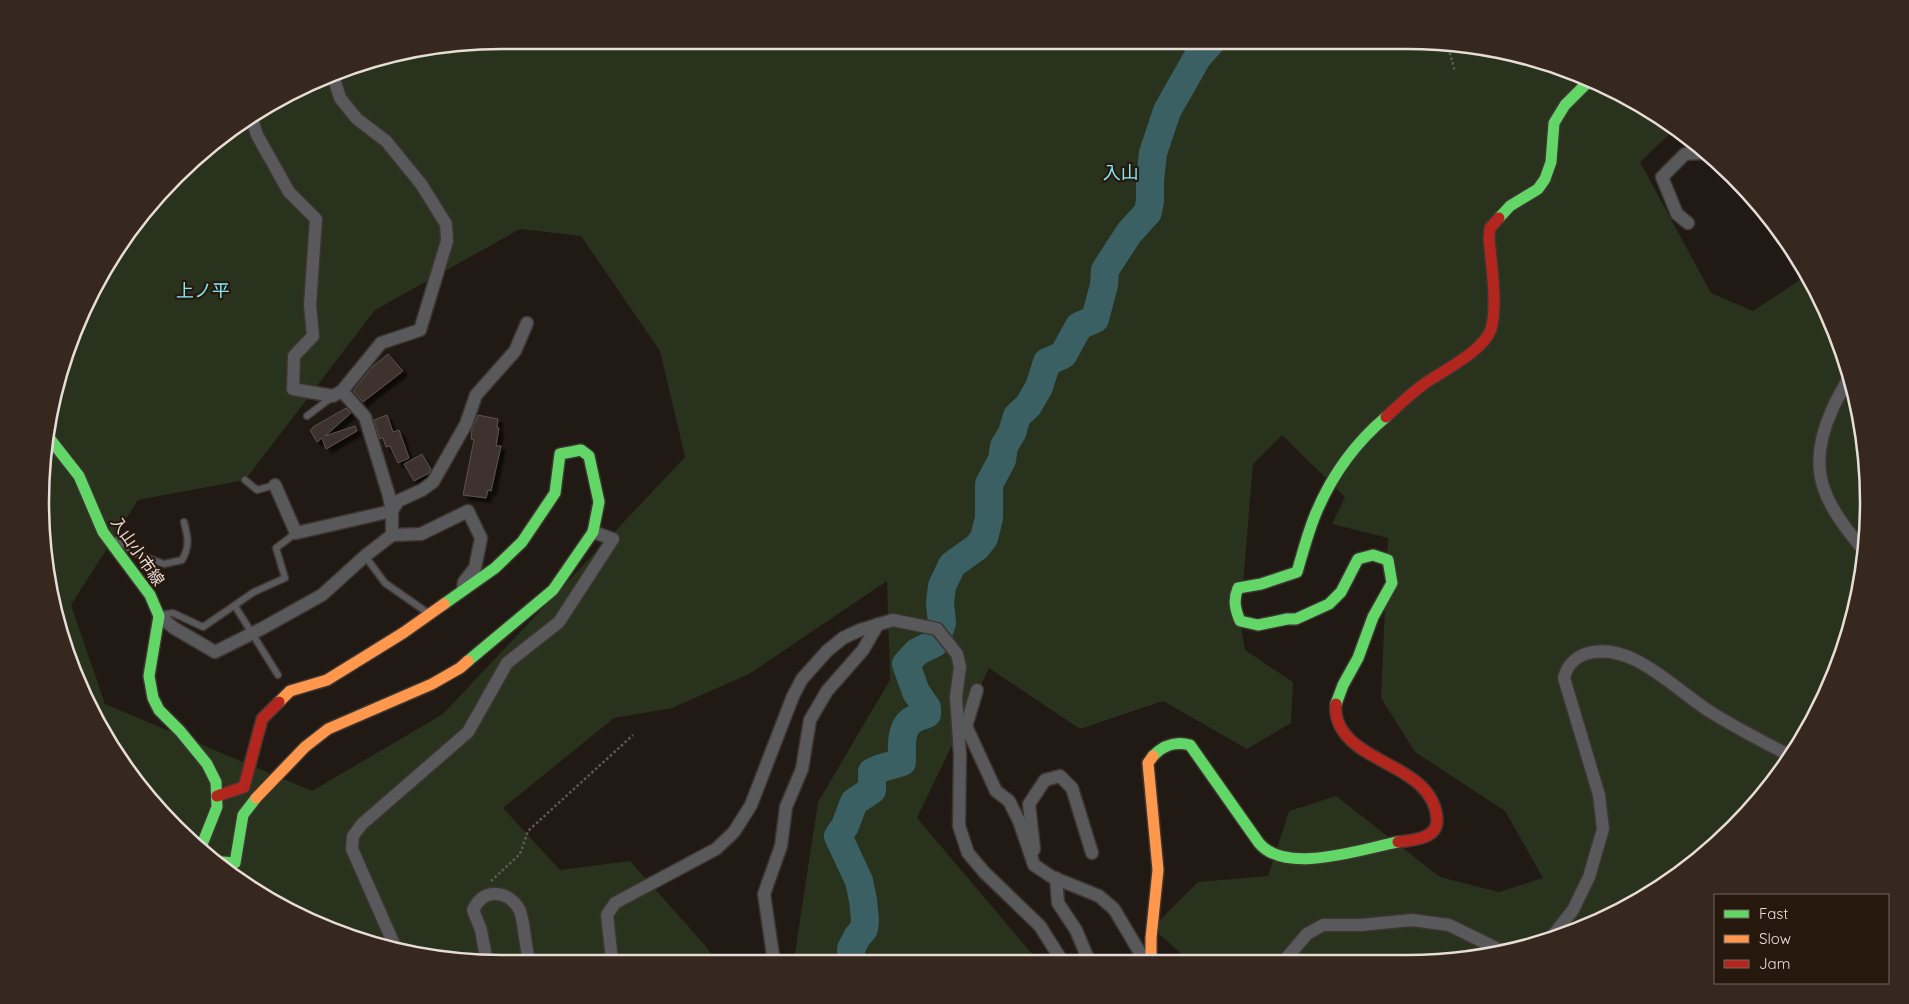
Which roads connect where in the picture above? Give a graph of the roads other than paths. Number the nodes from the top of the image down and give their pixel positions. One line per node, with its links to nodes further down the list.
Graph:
1 (335, 81): 8 (street)
2 (1585, 85): 48 (street)
3 (253, 123): 8 (street)
4 (1697, 153): 5 (street)
5 (1688, 223)
6 (527, 323): 13 (street)
7 (1845, 385): 19 (street)
8 (338, 393): 9 (lane); 13 (street)
9 (307, 416)
10 (53, 443): 15 (street, 入山小市線)
11 (245, 480): 12 (lane)
12 (275, 485): 17 (street)
13 (392, 511): 17 (street); 18 (street)
14 (184, 522): 15 (lane)
15 (103, 532): 24 (street, 入山小市線)
16 (593, 532): 21 (street); 36 (street); 39 (street)
17 (296, 533): 22 (lane)
18 (392, 535): 20 (street); 21 (street)
19 (1858, 544)
20 (365, 556): 23 (lane); 26 (street)
21 (462, 591): 23 (street)
22 (234, 606): 24 (lane); 26 (lane)
23 (429, 614): 32 (street)
24 (159, 616): 26 (street); 32 (street)
25 (878, 624): 30 (street); 43 (street); 44 (street)
26 (252, 633): 27 (lane)
27 (278, 676)
28 (977, 690): 29 (street)
29 (966, 726): 30 (street); 34 (street)
30 (960, 750): 45 (street)
31 (1784, 753): 38 (street)
32 (217, 796): 33 (street)
33 (203, 843)
34 (1030, 853): 35 (street); 37 (street)
35 (1092, 853)
36 (227, 862)
37 (1056, 878): 46 (street); 47 (street)
38 (1558, 929)
39 (393, 942)
40 (1494, 947): 49 (street)
41 (485, 954): 42 (street)
42 (527, 955)
43 (611, 955)
44 (773, 955)
45 (1058, 955)
46 (1086, 955)
47 (1141, 955)
48 (1151, 955)
49 (1288, 955)

